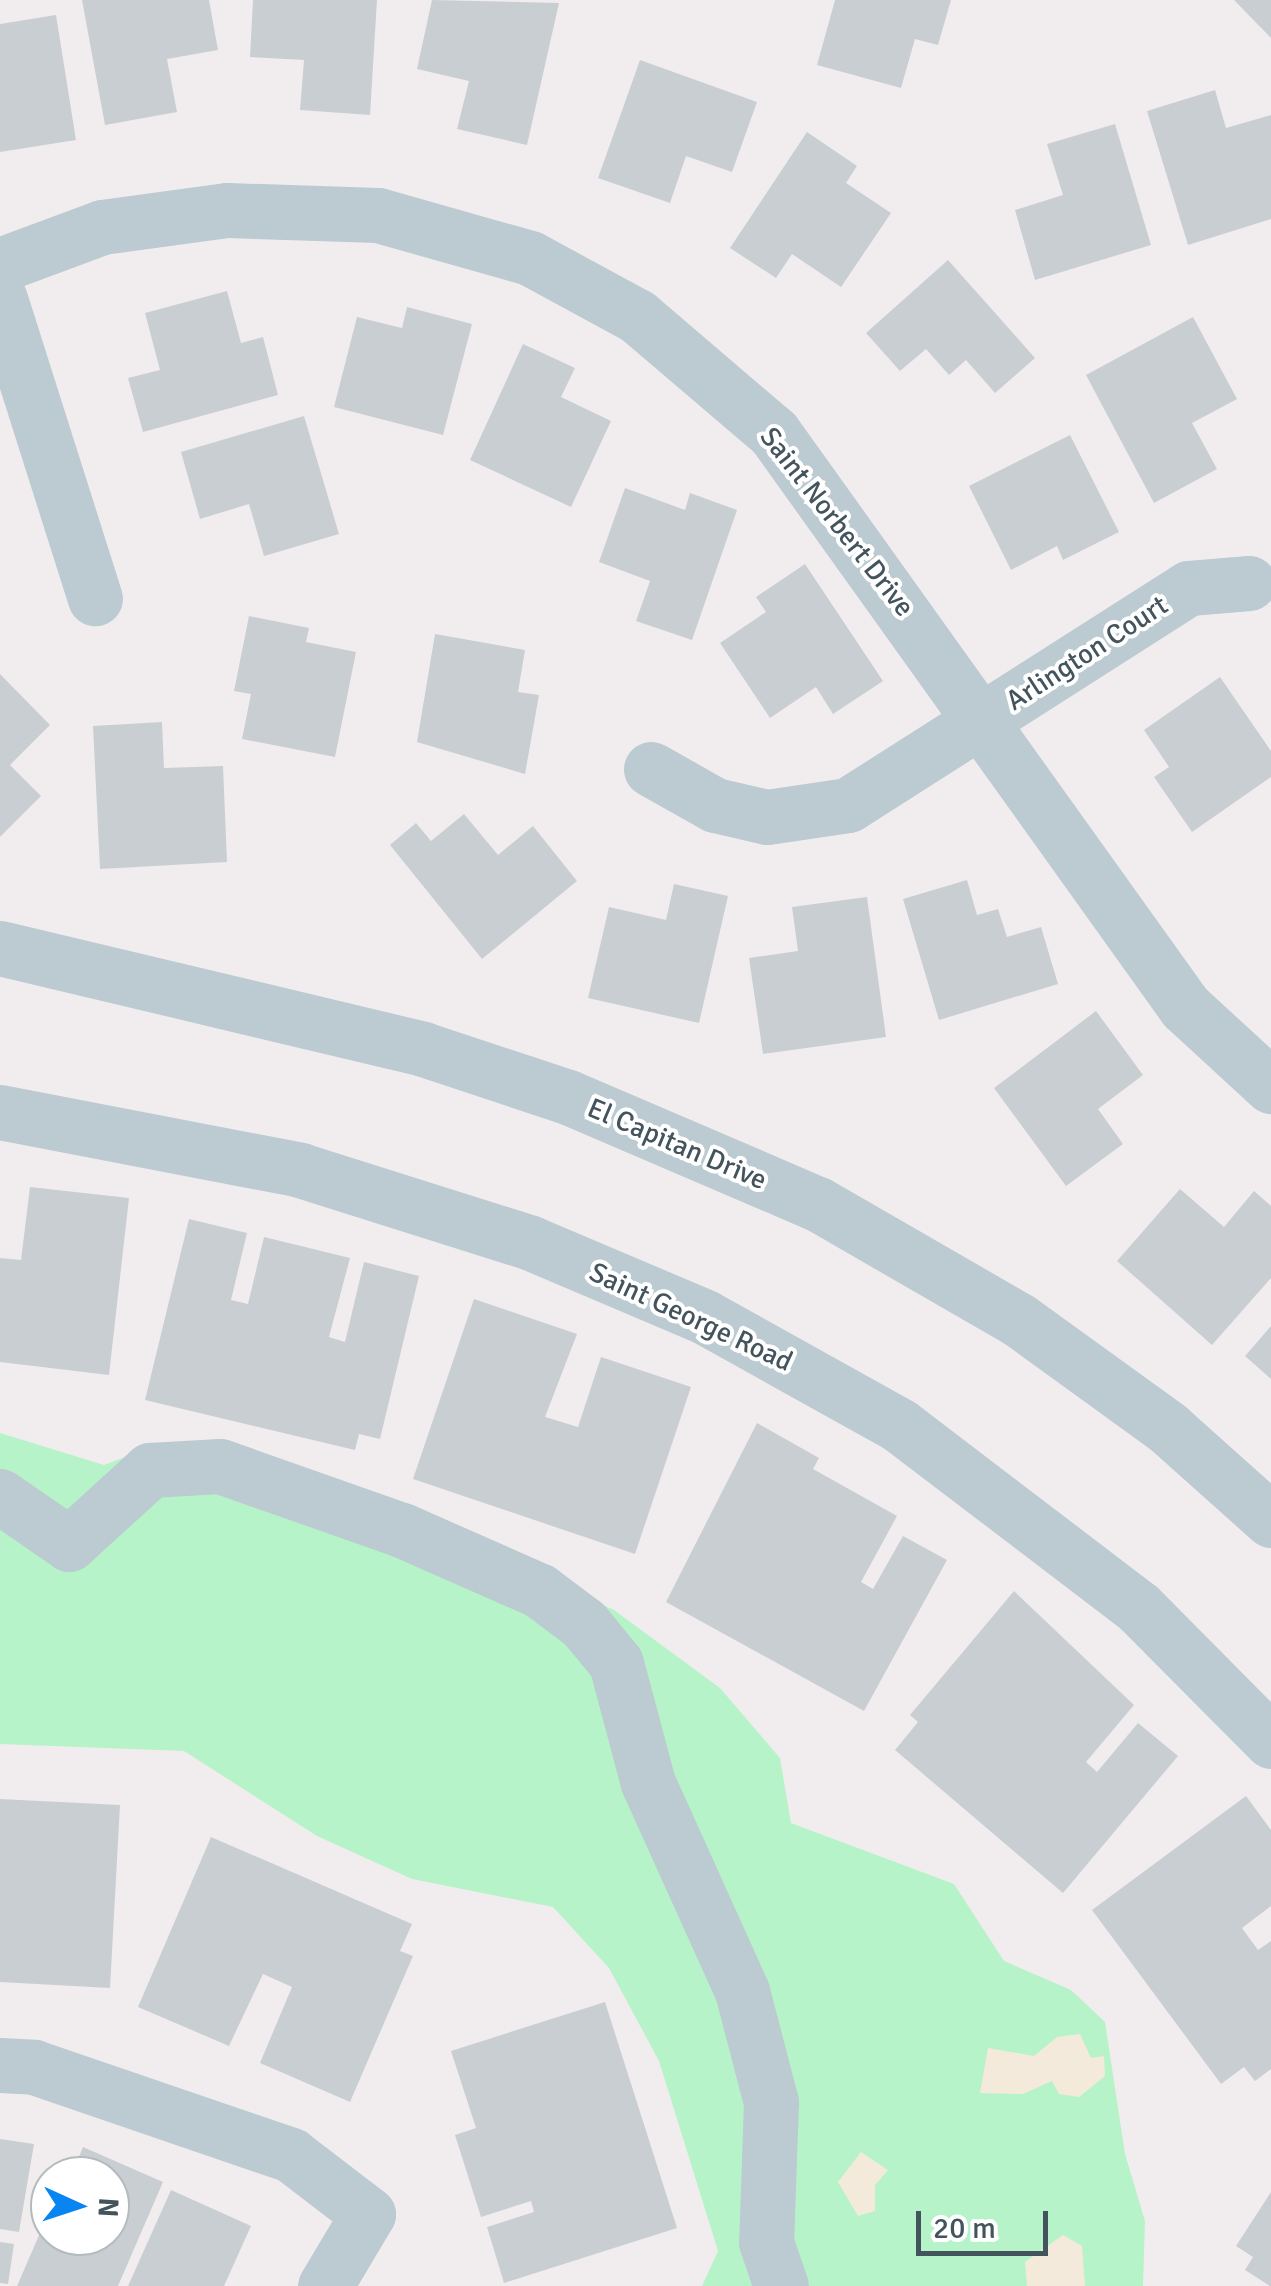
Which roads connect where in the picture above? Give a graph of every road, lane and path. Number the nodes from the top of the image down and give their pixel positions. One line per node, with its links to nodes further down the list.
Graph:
1 (0, 265): 5 (street, Saint Norbert Drive)
2 (0, 299): 4 (street)
3 (1249, 583): 5 (street, Arlington Court)
4 (95, 598)
5 (986, 718): 6 (street, Arlington Court); 8 (street, Saint Norbert Drive)
6 (651, 768)
7 (0, 948): 11 (street, El Capitan Drive)
8 (1271, 1086)
9 (0, 1112): 12 (street, Saint George Road)
10 (0, 1496): 15 (street)
11 (1271, 1520)
12 (1271, 1742)
13 (0, 2065): 14 (street)
14 (325, 2286)
15 (781, 2286)

